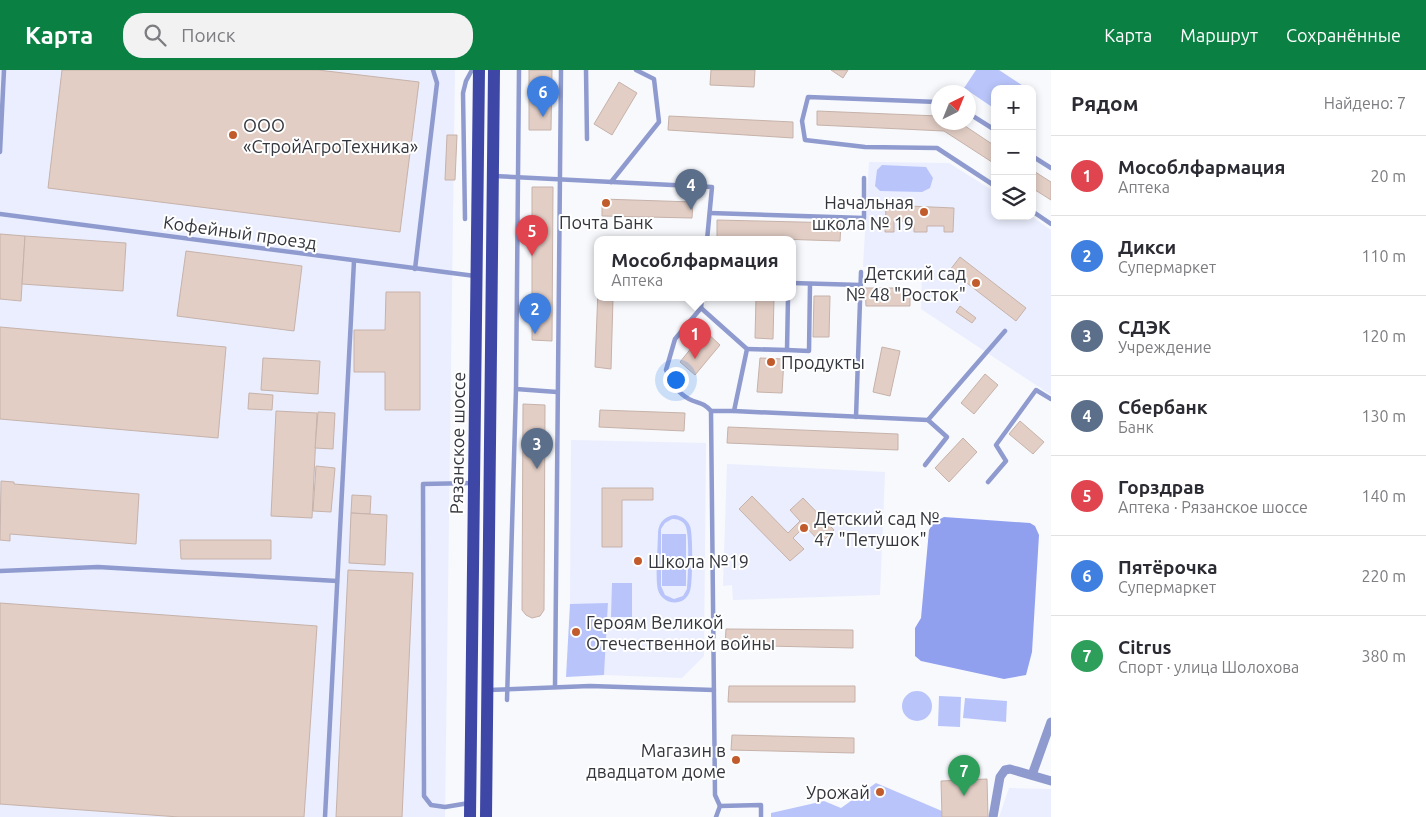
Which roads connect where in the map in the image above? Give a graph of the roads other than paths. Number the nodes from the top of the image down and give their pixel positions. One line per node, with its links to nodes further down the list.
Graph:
1 (4, 70): 10 (lane)
2 (433, 70): 31 (lane)
3 (472, 70): 27 (lane)
4 (479, 70): 33 (main road, Рязанское шоссе)
5 (494, 70): 18 (main road, Рязанское шоссе)
6 (519, 70): 19 (lane)
7 (561, 70): 21 (lane)
8 (586, 70): 14 (lane)
9 (636, 70): 22 (lane)
10 (1, 79): 15 (lane)
11 (931, 102): 23 (lane)
12 (976, 118): 13 (lane)
13 (991, 127)
14 (587, 139)
15 (0, 152)
16 (1036, 159): 17 (lane)
17 (1051, 168)
18 (493, 176): 19 (lane); 57 (main road, Рязанское шоссе)
19 (518, 177): 21 (lane); 43 (lane)
20 (864, 178): 24 (lane)
21 (560, 179): 22 (lane); 44 (lane)
22 (611, 182): 24 (lane)
23 (991, 183)
24 (710, 213): 29 (lane)
25 (0, 214): 30 (lane, Кофейный проезд)
26 (1036, 214): 28 (lane)
27 (465, 219)
28 (1051, 224)
29 (707, 236)
30 (354, 261): 31 (lane, Кофейный проезд); 54 (lane)
31 (415, 269): 33 (lane, Кофейный проезд)
32 (861, 272): 36 (lane)
33 (476, 276): 52 (main road, Рязанское шоссе)
34 (796, 283): 35 (lane)
35 (810, 284): 36 (lane); 42 (lane)
36 (861, 285): 48 (lane)
37 (702, 301): 39 (lane)
38 (788, 301): 42 (lane)
39 (701, 308): 41 (lane); 46 (lane)
40 (1005, 331): 49 (lane)
41 (747, 349): 42 (lane); 47 (lane)
42 (787, 350)
43 (516, 389): 44 (lane); 56 (lane)
44 (557, 392): 55 (lane)
45 (1051, 399): 51 (lane)
46 (711, 411): 47 (lane); 58 (lane)
47 (734, 411): 48 (lane)
48 (856, 417): 49 (lane)
49 (928, 420): 50 (lane)
50 (926, 465)
51 (988, 482)
52 (474, 483): 63 (main road, Рязанское шоссе); 63 (lane)
53 (0, 571): 54 (lane)
54 (337, 581): 65 (lane)
55 (555, 687): 56 (lane); 58 (lane)
56 (508, 689): 57 (lane); 59 (lane)
57 (488, 690): 67 (main road, Рязанское шоссе)
58 (714, 690): 64 (lane)
59 (507, 700)
60 (1051, 722): 61 (street)
61 (1032, 775): 62 (street); 70 (street)
62 (1051, 781)
63 (470, 803): 66 (main road, Рязанское шоссе)
64 (720, 806): 68 (lane); 69 (lane)
65 (325, 817)
66 (470, 817)
67 (486, 817)
68 (716, 817)
69 (761, 817)
70 (993, 817)

